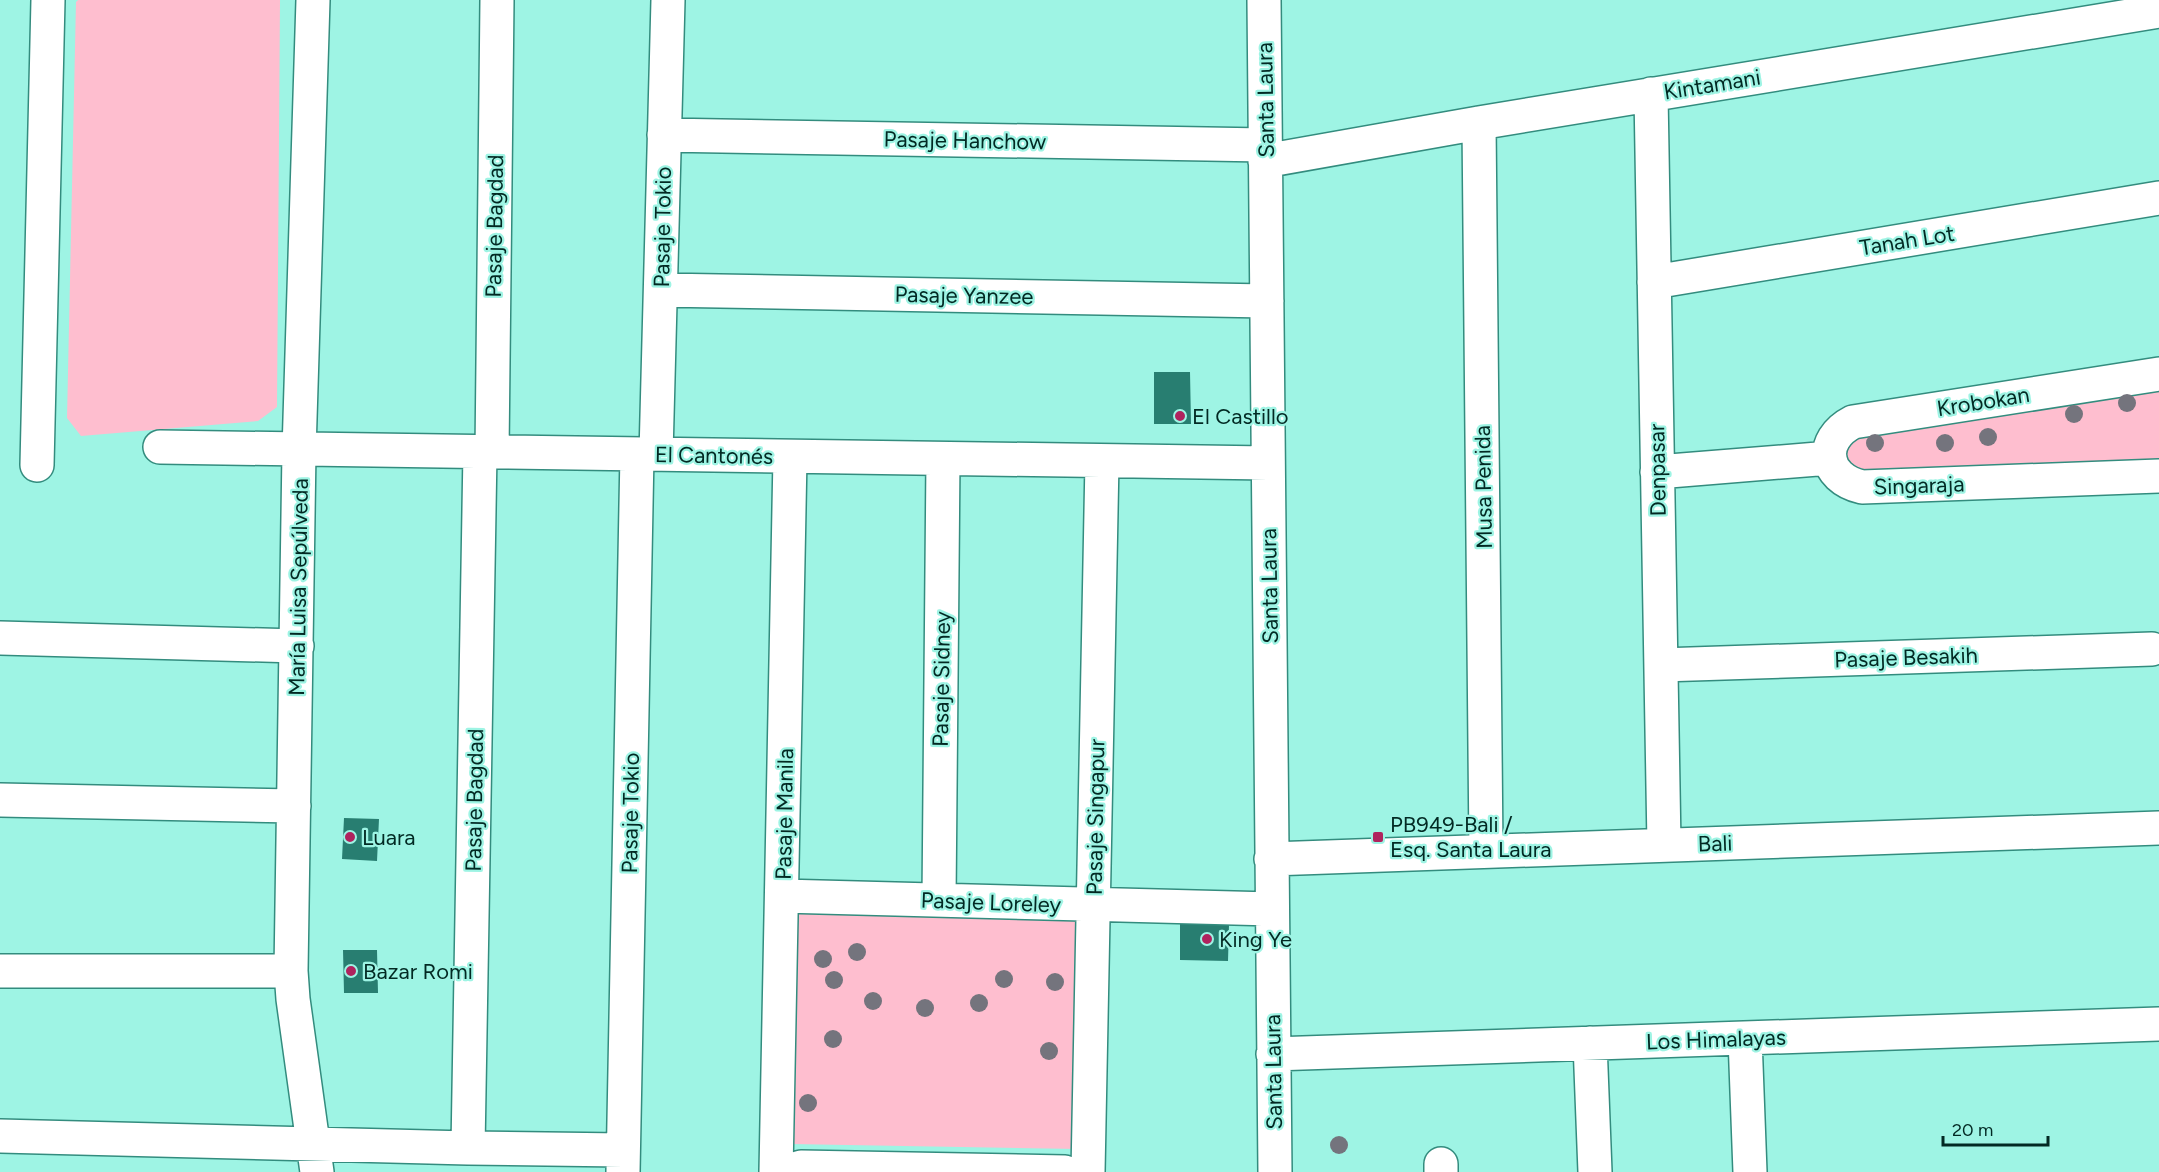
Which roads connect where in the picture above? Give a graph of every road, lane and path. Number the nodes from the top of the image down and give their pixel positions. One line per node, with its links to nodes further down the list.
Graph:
1 (48, 0): 25 (street)
2 (313, 0): 17 (street, María Luisa Sepúlveda)
3 (497, 0): 18 (street, Pasaje Bagdad)
4 (668, 0): 9 (street, Pasaje Tokio)
5 (1264, 0): 10 (street, Santa Laura)
6 (2159, 11): 7 (street, Kintamani)
7 (1651, 94): 8 (street, Kintamani); 12 (street, Denpasar)
8 (1479, 123): 10 (street, Kintamani); 36 (street, Musa Penida)
9 (664, 135): 10 (street, Pasaje Hanchow); 13 (street, Pasaje Tokio)
10 (1265, 153): 14 (street, Santa Laura)
11 (2159, 198): 12 (street, Tanah Lot)
12 (1654, 282): 26 (street, Denpasar)
13 (661, 290): 14 (street, Pasaje Yanzee); 19 (street, Pasaje Tokio)
14 (1266, 301): 24 (street, Santa Laura)
15 (2159, 374): 21 (street, Krobokan)
16 (160, 447): 17 (street, El Cantonés)
17 (299, 451): 18 (street, El Cantonés); 29 (street, María Luisa Sepúlveda)
18 (486, 452): 19 (street, El Cantonés); 49 (street, Pasaje Bagdad)
19 (647, 454): 20 (street, El Cantonés); 51 (street, Pasaje Tokio)
20 (790, 456): 22 (street, El Cantonés); 38 (street, Pasaje Manila)
21 (1830, 458): 26 (street); 27 (street, Singaraja)
22 (944, 459): 23 (street, El Cantonés); 39 (street, Pasaje Sidney)
23 (1102, 461): 24 (street, El Cantonés); 40 (street, Pasaje Singapur)
24 (1268, 463): 37 (street, Santa Laura)
25 (37, 465)
26 (1657, 472): 31 (street, Denpasar)
27 (2159, 476)
28 (0, 638): 29 (street)
29 (297, 646): 33 (street, María Luisa Sepúlveda)
30 (2152, 649): 31 (street, Pasaje Besakih)
31 (1661, 665): 35 (street, Denpasar)
32 (0, 800): 33 (street)
33 (294, 806): 43 (street, María Luisa Sepúlveda)
34 (2159, 828): 35 (street, Bali)
35 (1664, 845): 36 (street, Bali)
36 (1486, 851): 37 (street, Bali)
37 (1271, 859): 41 (street, Santa Laura)
38 (782, 896): 39 (street, Pasaje Loreley); 52 (street, Pasaje Manila)
39 (939, 900): 40 (street, Pasaje Loreley)
40 (1093, 904): 41 (street, Pasaje Loreley); 55 (street, Pasaje Singapur)
41 (1272, 909): 47 (street, Santa Laura)
42 (0, 971): 43 (street)
43 (291, 971): 50 (street, María Luisa Sepúlveda)
44 (2159, 1024): 45 (street, Los Himalayas)
45 (1745, 1038): 46 (street, Los Himalayas); 58 (street)
46 (1590, 1043): 47 (street, Los Himalayas); 57 (street)
47 (1273, 1054): 56 (street, Santa Laura)
48 (0, 1136): 50 (street)
49 (468, 1148): 50 (street); 51 (street)
50 (315, 1157)
51 (623, 1161)
52 (776, 1172)
53 (784, 1172): 54 (street)
54 (1065, 1172)
55 (1088, 1172)
56 (1275, 1172)
57 (1595, 1172)
58 (1750, 1172)

